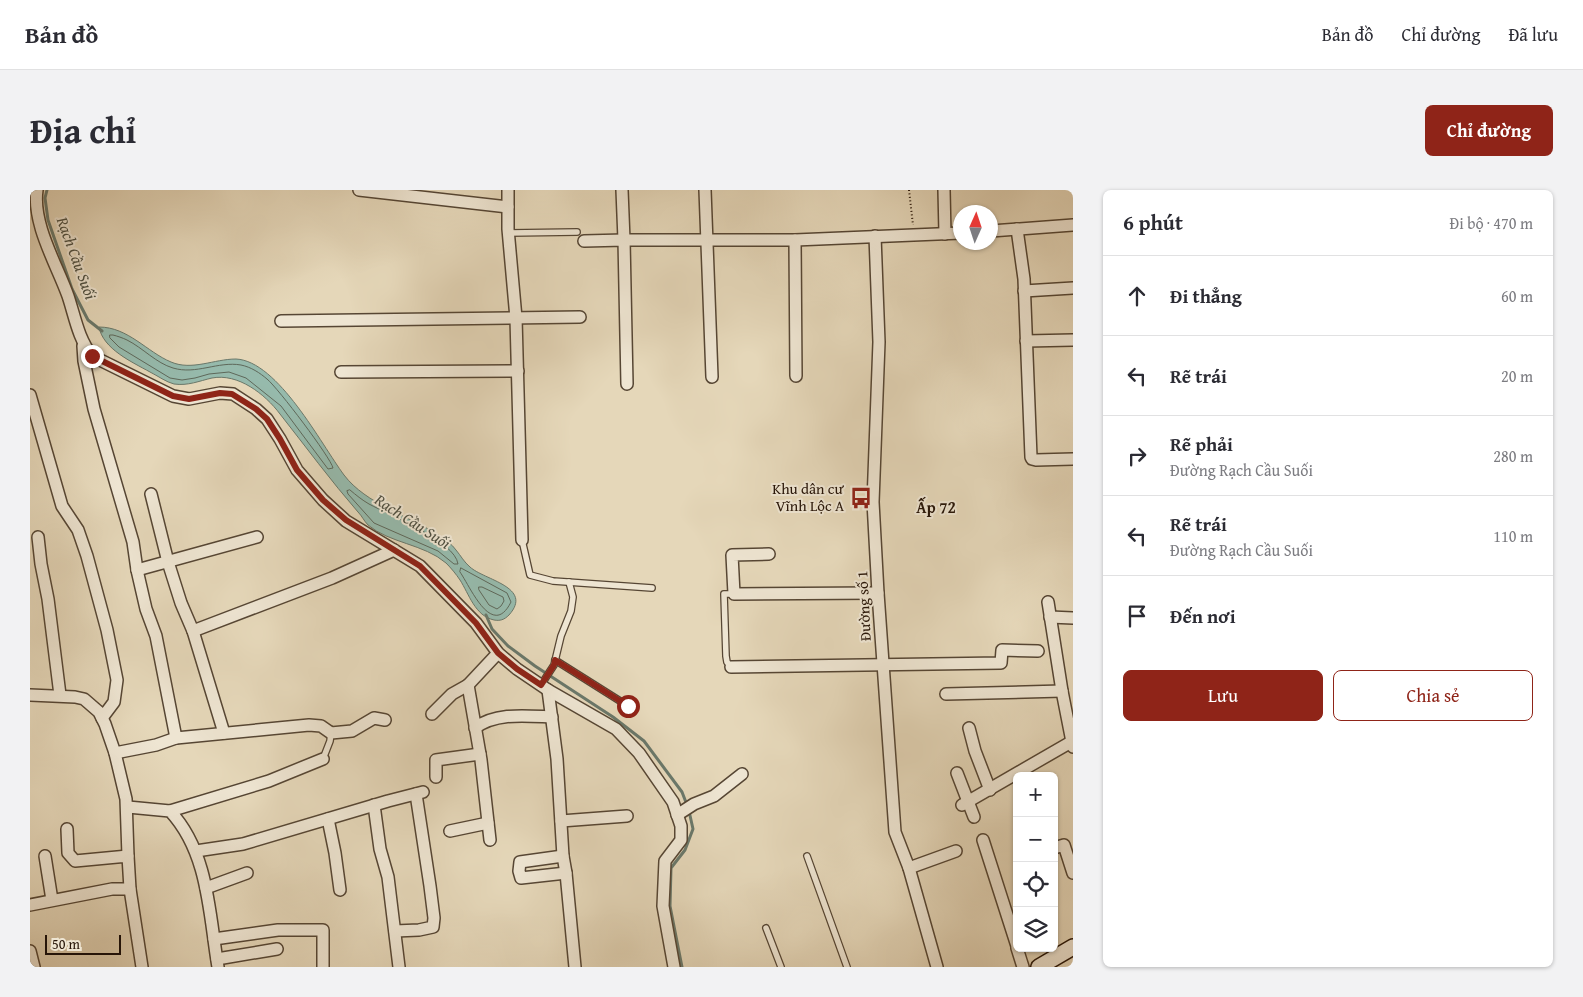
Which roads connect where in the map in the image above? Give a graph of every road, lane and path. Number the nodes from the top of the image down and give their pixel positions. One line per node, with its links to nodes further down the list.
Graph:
1 (37, 190): 28 (street)
2 (360, 190): 8 (street)
3 (508, 190): 8 (street)
4 (622, 190): 18 (street)
5 (705, 190): 19 (street)
6 (909, 190): 15 (path)
7 (944, 190): 14 (street)
8 (508, 207): 12 (street)
9 (1073, 225): 10 (street)
10 (1017, 228): 11 (street); 22 (street)
11 (998, 230)
12 (509, 233): 17 (lane); 24 (street)
13 (953, 233): 14 (street)
14 (945, 234): 15 (street)
15 (914, 235): 16 (street)
16 (875, 236): 20 (street); 46 (street, Đường số 1)
17 (580, 237): 18 (street)
18 (624, 240): 19 (street); 33 (street)
19 (707, 240): 20 (street); 32 (street)
20 (795, 240): 31 (street)
21 (1073, 288): 22 (street)
22 (1024, 291): 27 (street)
23 (580, 317): 24 (street)
24 (516, 318): 25 (street); 29 (street)
25 (281, 321)
26 (1073, 340): 27 (street)
27 (1026, 342): 35 (street)
28 (83, 346): 40 (street); 43 (street)
29 (518, 371): 30 (street); 39 (street)
30 (341, 372)
31 (796, 376)
32 (712, 377)
33 (628, 384)
34 (30, 395): 66 (street)
35 (1073, 459)
36 (151, 494): 42 (street)
37 (38, 537): 62 (street)
38 (257, 537): 42 (street)
39 (522, 540): 44 (lane)
40 (394, 550): 51 (street); 53 (street)
41 (769, 554): 47 (street)
42 (168, 562): 43 (street); 51 (street)
43 (137, 570): 72 (street)
44 (569, 582): 45 (lane); 54 (lane)
45 (652, 588)
46 (878, 593): 47 (street); 55 (street, Đường số 1)
47 (734, 594): 56 (lane)
48 (1048, 602): 49 (street)
49 (1050, 617): 50 (street); 59 (street)
50 (1073, 618)
51 (193, 632): 70 (street)
52 (1038, 651): 55 (street)
53 (498, 653): 57 (street); 58 (street)
54 (555, 662): 58 (lane); 63 (lane)
55 (882, 664): 56 (street); 102 (street, Đường số 1)
56 (731, 667)
57 (468, 685): 64 (street); 68 (street)
58 (545, 685): 65 (street); 84 (street)
59 (1062, 691): 60 (street); 73 (street)
60 (946, 694)
61 (30, 695): 62 (street)
62 (60, 695): 66 (street)
63 (628, 706)
64 (432, 714)
65 (552, 717): 68 (street); 89 (street)
66 (102, 718): 74 (street)
67 (385, 720): 71 (street)
68 (475, 728): 75 (street)
69 (969, 728): 80 (street)
70 (224, 733): 71 (street); 72 (street)
71 (331, 733): 76 (lane)
72 (176, 738): 74 (street)
73 (1072, 745): 80 (street)
74 (115, 753): 83 (street)
75 (480, 754): 79 (street); 90 (street)
76 (323, 759): 85 (street)
77 (957, 773): 81 (street)
78 (742, 774): 84 (street)
79 (436, 777)
80 (990, 790): 81 (street)
81 (965, 804): 87 (street)
82 (374, 805): 88 (street); 112 (street); 112 (street)
83 (128, 807): 85 (street); 99 (street)
84 (685, 809): 126 (street)
85 (170, 811): 97 (street)
86 (627, 816): 89 (street)
87 (974, 817)
88 (328, 819): 97 (street); 108 (street)
89 (561, 821): 100 (street)
90 (488, 823): 92 (street); 93 (street)
91 (67, 829): 99 (street)
92 (450, 830)
93 (490, 840)
94 (983, 840): 113 (street)
95 (1058, 847): 105 (street)
96 (956, 851): 102 (street)
97 (196, 852): 107 (street)
98 (45, 856): 109 (street)
99 (128, 856): 106 (street)
100 (563, 856): 104 (street); 104 (street)
101 (807, 856): 128 (lane)
102 (909, 868): 129 (street, Đường số 1)
103 (247, 873): 107 (street)
104 (566, 873): 125 (street)
105 (1073, 873)
106 (130, 888): 109 (street); 122 (street)
107 (206, 888): 114 (street)
108 (340, 890)
109 (52, 900): 110 (street)
110 (30, 905)
111 (766, 928): 127 (lane)
112 (394, 931): 124 (street)
113 (1013, 934)
114 (214, 939): 119 (street); 123 (street)
115 (1073, 947): 120 (main road)
116 (278, 949): 119 (street)
117 (30, 951): 121 (street)
118 (1018, 952): 130 (street)
119 (218, 963)
120 (1048, 965)
121 (34, 967)
122 (142, 967)
123 (323, 967)
124 (399, 967)
125 (575, 967)
126 (674, 967)
127 (781, 967)
128 (848, 967)
129 (937, 967)
130 (1023, 967)

